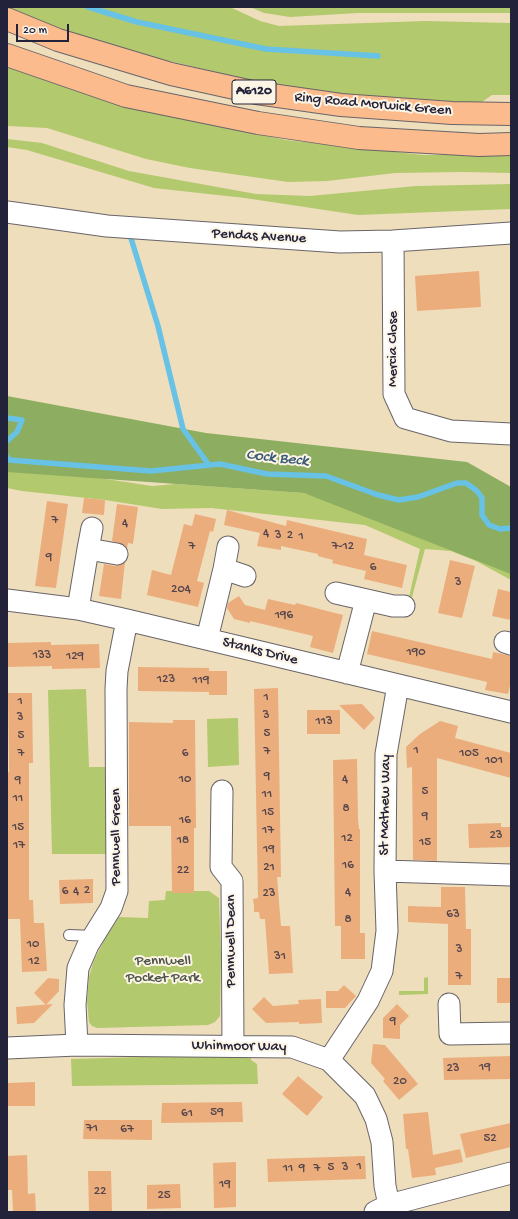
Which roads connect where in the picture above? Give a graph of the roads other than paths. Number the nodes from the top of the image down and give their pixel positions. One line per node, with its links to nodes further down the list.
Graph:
1 (7, 19): 3 (highway, Ring Road Morwick Green / A6120)
2 (7, 55): 4 (highway, Ring Road Morwick Green / A6120)
3 (511, 114)
4 (511, 144)
5 (7, 212): 7 (street, Pendas Avenue)
6 (511, 232): 7 (street, Pendas Avenue)
7 (393, 241): 8 (street, Mercia Close)
8 (511, 434)
9 (92, 528): 11 (street)
10 (228, 547): 13 (street)
11 (88, 548): 12 (street); 19 (street)
12 (117, 554)
13 (224, 569): 14 (street); 21 (street)
14 (245, 576)
15 (336, 593): 17 (street)
16 (7, 600): 19 (street, Stanks Drive)
17 (366, 600): 18 (street); 22 (street)
18 (404, 606)
19 (78, 609): 20 (street, Stanks Drive)
20 (127, 620): 21 (street, Stanks Drive); 29 (street, Pennwell Green)
21 (207, 639): 22 (street, Stanks Drive)
22 (347, 673): 23 (street, Stanks Drive)
23 (398, 685): 24 (street, Stanks Drive); 26 (street, St Mathew Way)
24 (511, 712)
25 (222, 791): 33 (street, Pennwell Dean)
26 (384, 871): 27 (street, St Mathew Way); 35 (street)
27 (511, 876)
28 (69, 935): 29 (lane)
29 (94, 936): 32 (street, Pennwell Green)
30 (450, 1004): 31 (street)
31 (511, 1033)
32 (77, 1045): 33 (street, Whinmoor Way); 34 (street, Whinmoor Way)
33 (233, 1046): 35 (street, Whinmoor Way)
34 (7, 1048)
35 (329, 1060): 37 (street, Whinmoor Way)
36 (511, 1173): 37 (street)
37 (382, 1208)

